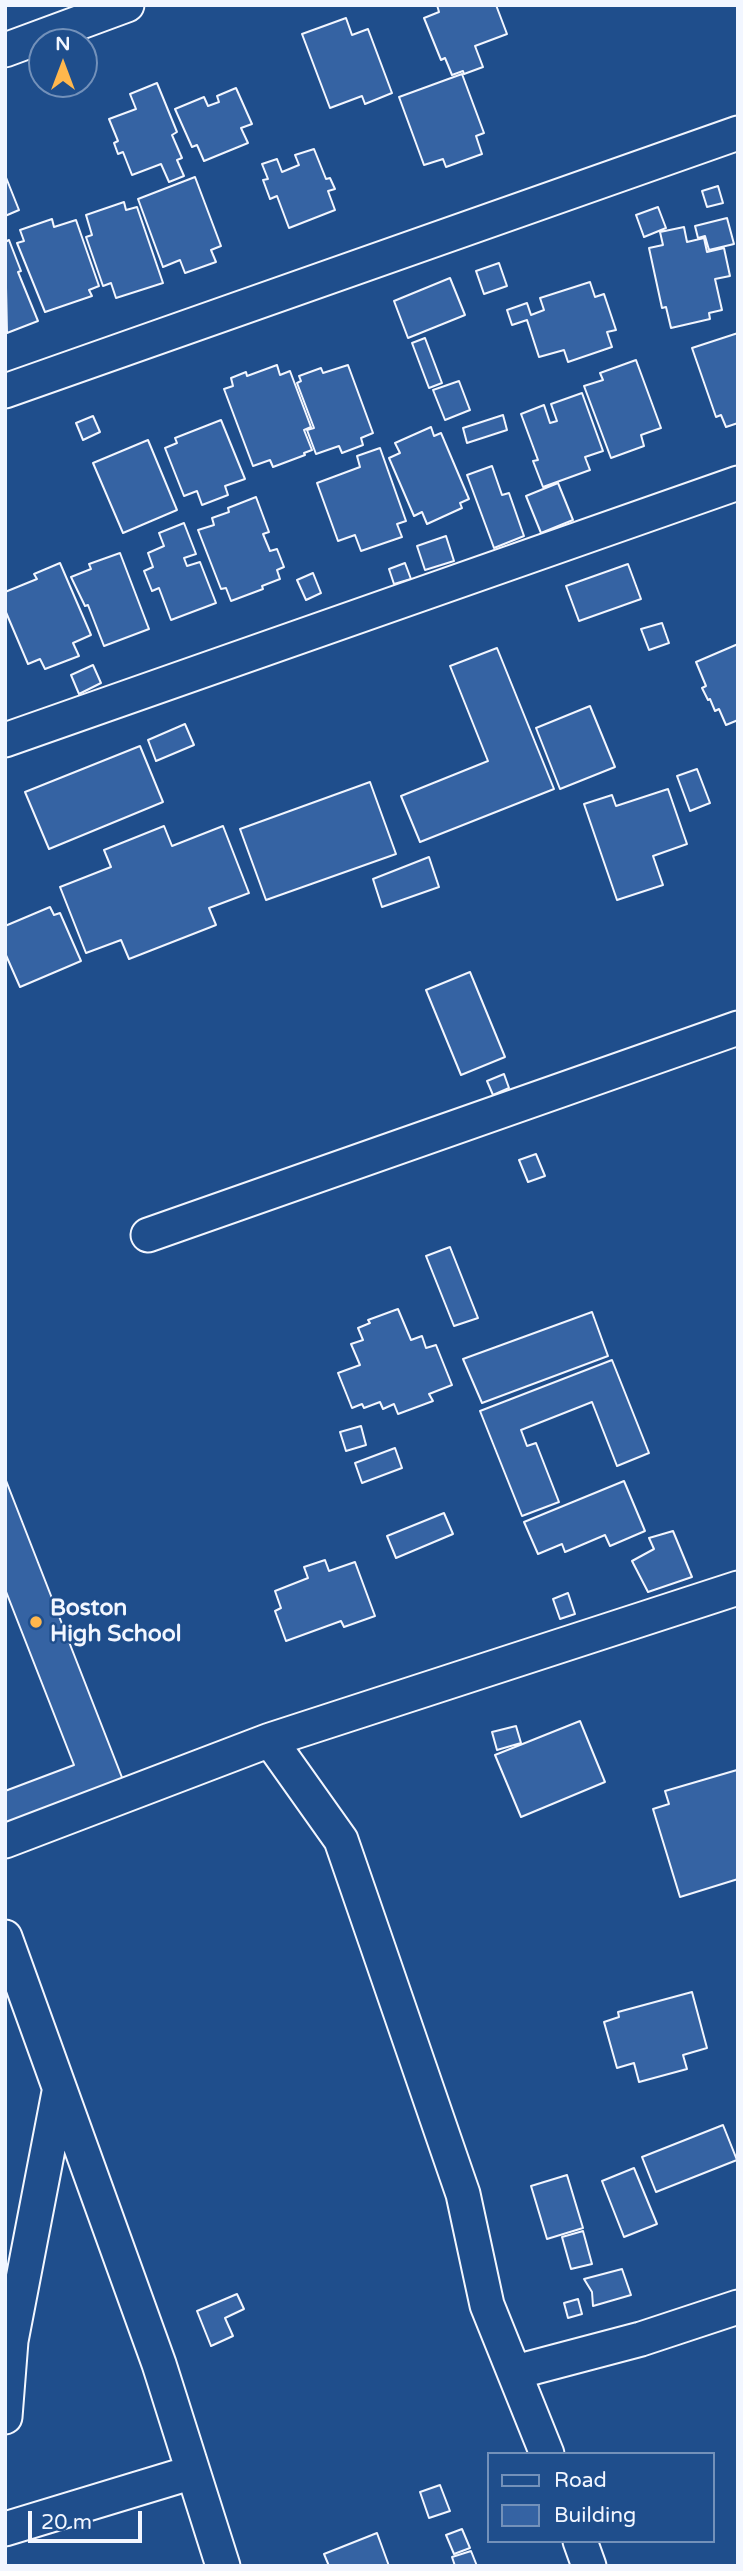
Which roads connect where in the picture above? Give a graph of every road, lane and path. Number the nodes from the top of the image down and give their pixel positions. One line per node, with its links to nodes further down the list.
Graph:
1 (127, 5): 2 (street)
2 (5, 50)
3 (738, 133): 4 (street)
4 (5, 391)
5 (738, 483): 6 (street)
6 (5, 740)
7 (738, 1028): 8 (street)
8 (148, 1235)
9 (738, 1588): 10 (street)
10 (270, 1741): 11 (street); 15 (street)
11 (5, 1841)
12 (5, 1937): 13 (street)
13 (59, 2092): 16 (street); 18 (street)
14 (738, 2307): 15 (street)
15 (516, 2372): 17 (street)
16 (5, 2417)
17 (546, 2452)
18 (193, 2472): 19 (street); 21 (street)
19 (5, 2529)
20 (581, 2543): 22 (street)
21 (223, 2566)
22 (589, 2566)

